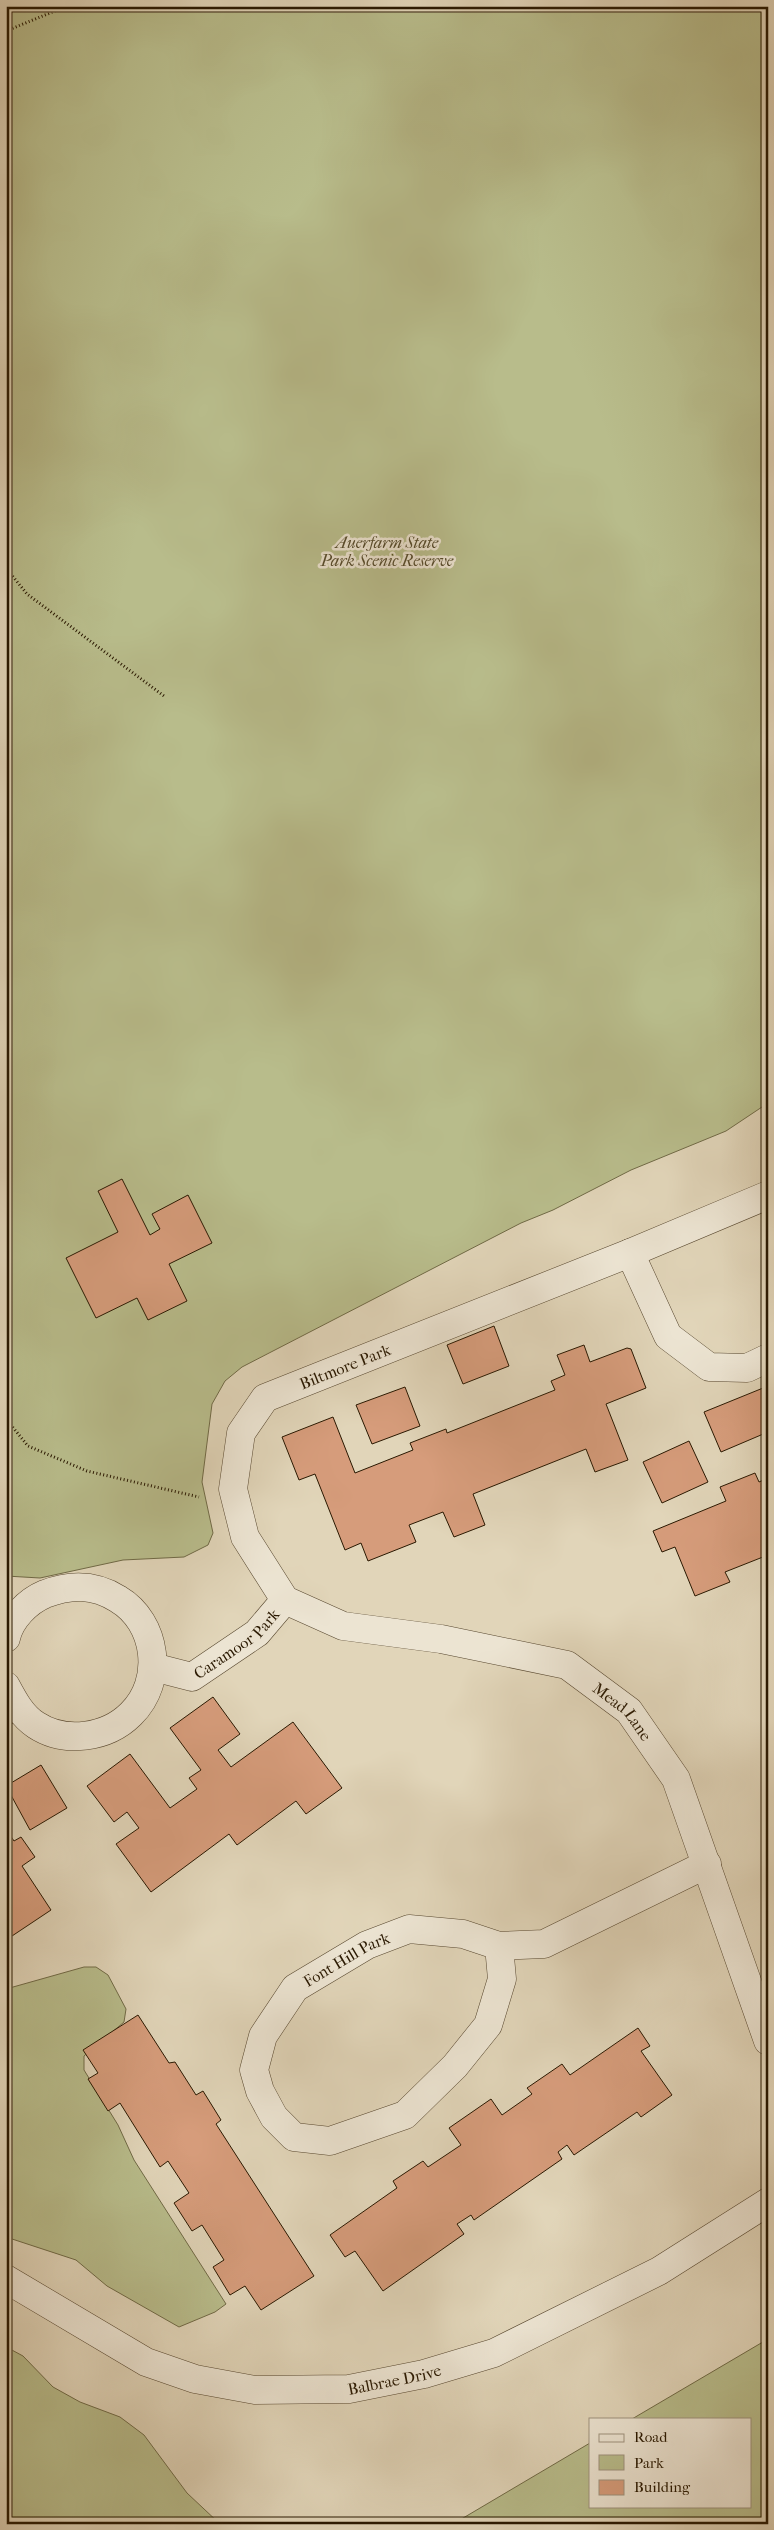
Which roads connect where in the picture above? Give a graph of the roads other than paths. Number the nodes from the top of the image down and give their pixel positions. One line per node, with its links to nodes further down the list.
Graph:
1 (768, 1195): 2 (street, Biltmore Park)
2 (630, 1254): 3 (street); 4 (street, Biltmore Park)
3 (768, 1358)
4 (285, 1600): 6 (street, Caramoor Park); 8 (street, Mead Lane)
5 (7, 1635): 6 (street)
6 (153, 1667): 7 (street)
7 (6, 1686)
8 (707, 1864): 9 (street, Font Hill Park); 10 (street, Mead Lane)
9 (499, 1946): 9 (street, Font Hill Park)
10 (768, 2041)
11 (768, 2202): 12 (street, Balbrae Drive)
12 (6, 2278)

